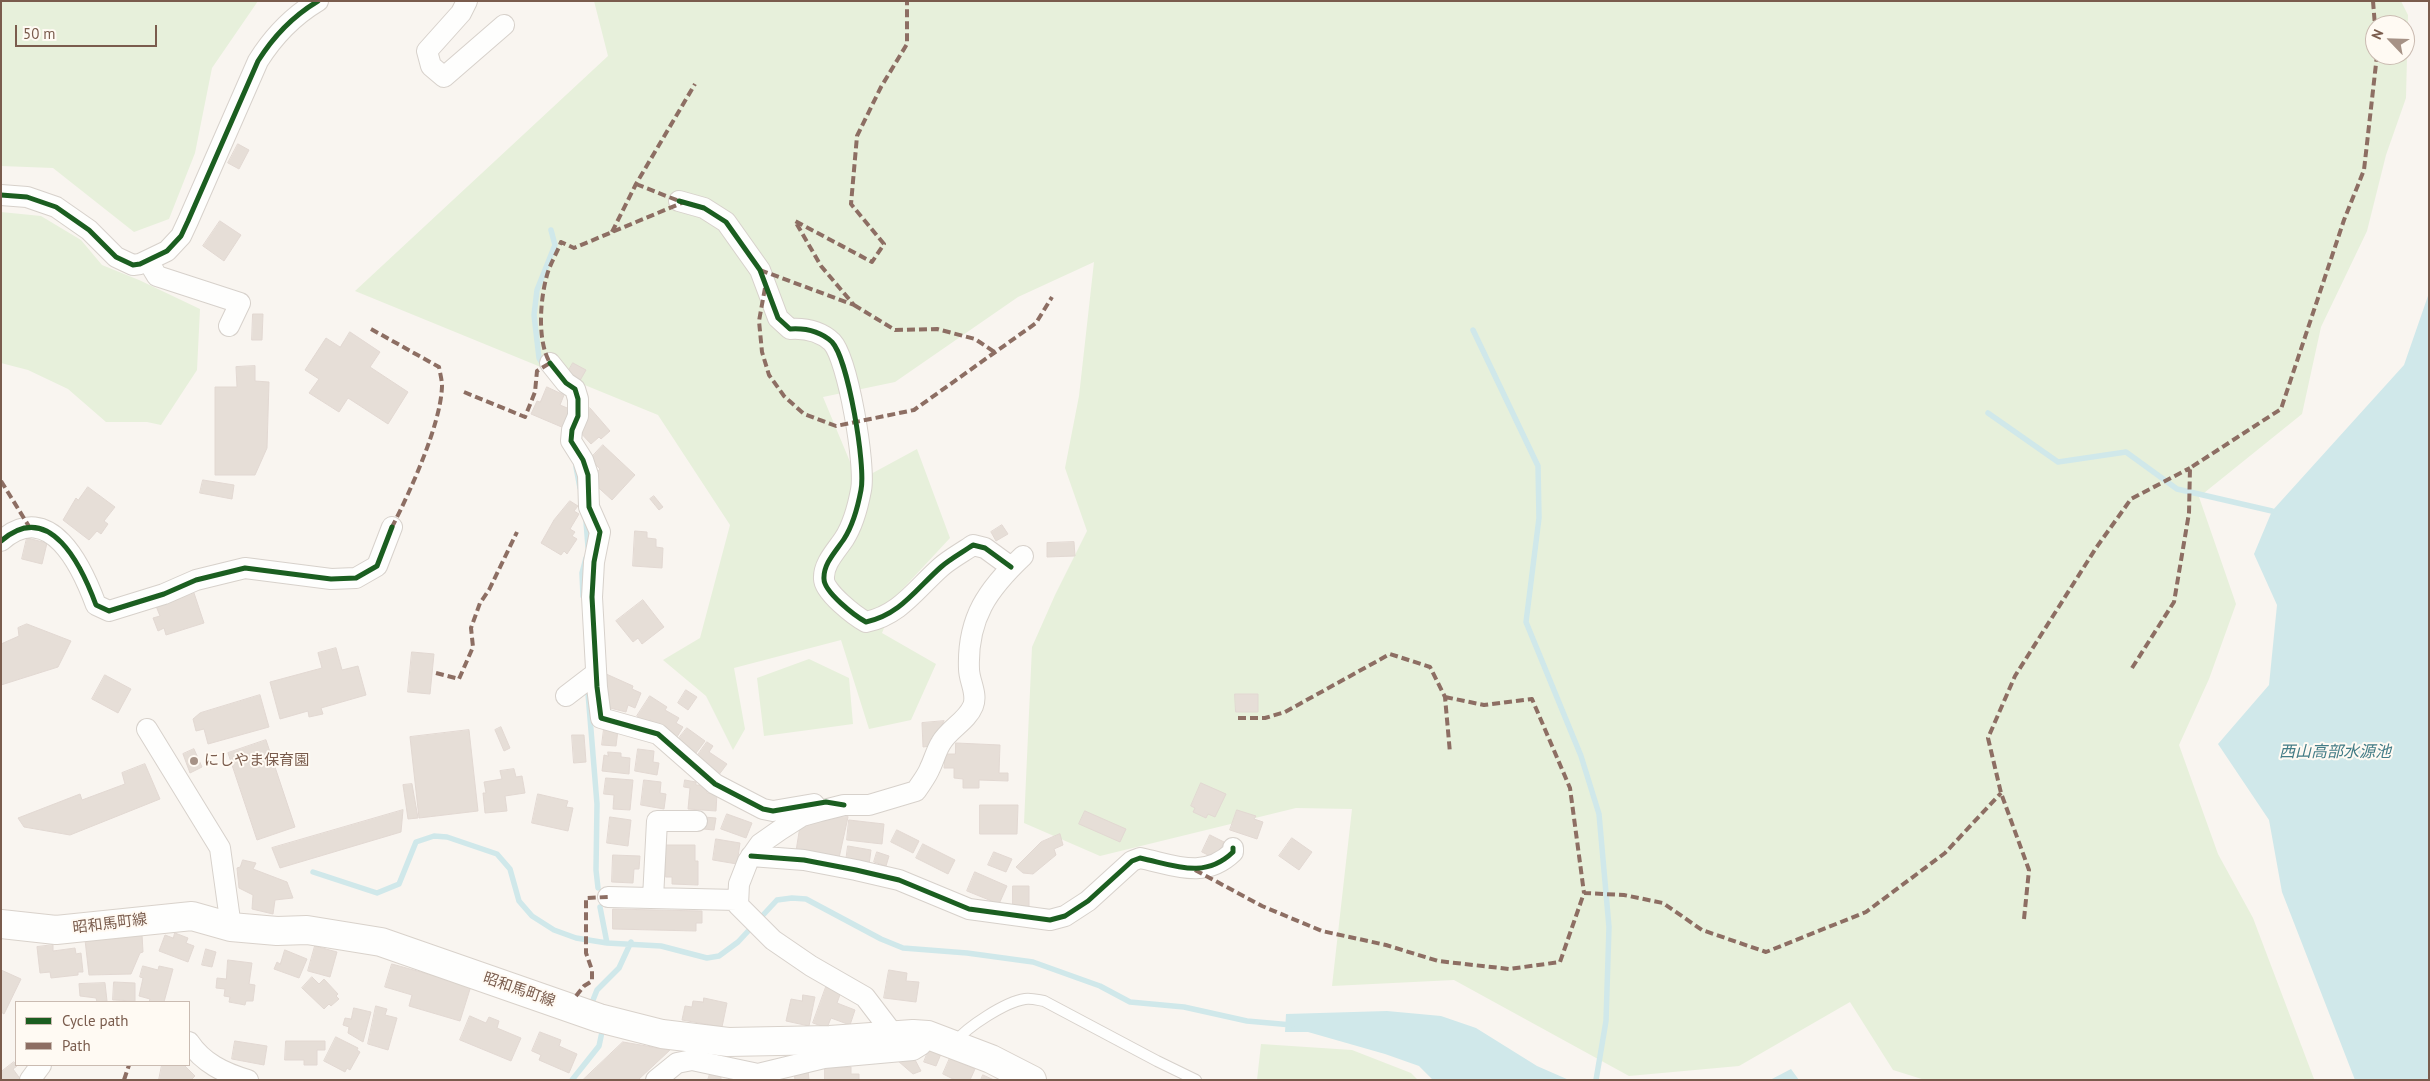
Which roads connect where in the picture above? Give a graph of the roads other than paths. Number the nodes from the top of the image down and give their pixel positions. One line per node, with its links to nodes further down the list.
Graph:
1 (318, 1): 6 (street)
2 (467, 1): 3 (street)
3 (504, 25)
4 (1, 195): 6 (street)
5 (679, 201): 14 (street)
6 (148, 261): 7 (street)
7 (229, 326)
8 (550, 363): 11 (street)
9 (392, 527): 10 (street)
10 (1, 541)
11 (596, 674): 12 (street); 14 (street)
12 (572, 691)
13 (147, 729): 22 (street)
14 (844, 805): 17 (street)
15 (697, 821): 19 (street)
16 (1233, 848): 17 (street)
17 (752, 856): 20 (street)
18 (608, 897): 19 (street)
19 (653, 898): 20 (street)
20 (737, 900): 23 (street)
21 (1, 924): 22 (main road, 昭和馬町線)
22 (231, 927): 23 (main road, 昭和馬町線)
23 (894, 1035): 24 (main road, 昭和馬町線)
24 (928, 1036): 26 (main road, 昭和馬町線); 30 (street)
25 (190, 1043): 29 (street)
26 (954, 1044): 31 (main road, 昭和馬町線); 32 (lane)
27 (40, 1066): 28 (street)
28 (30, 1080)
29 (248, 1080)
30 (656, 1080)
31 (1032, 1080)
32 (1196, 1080)

